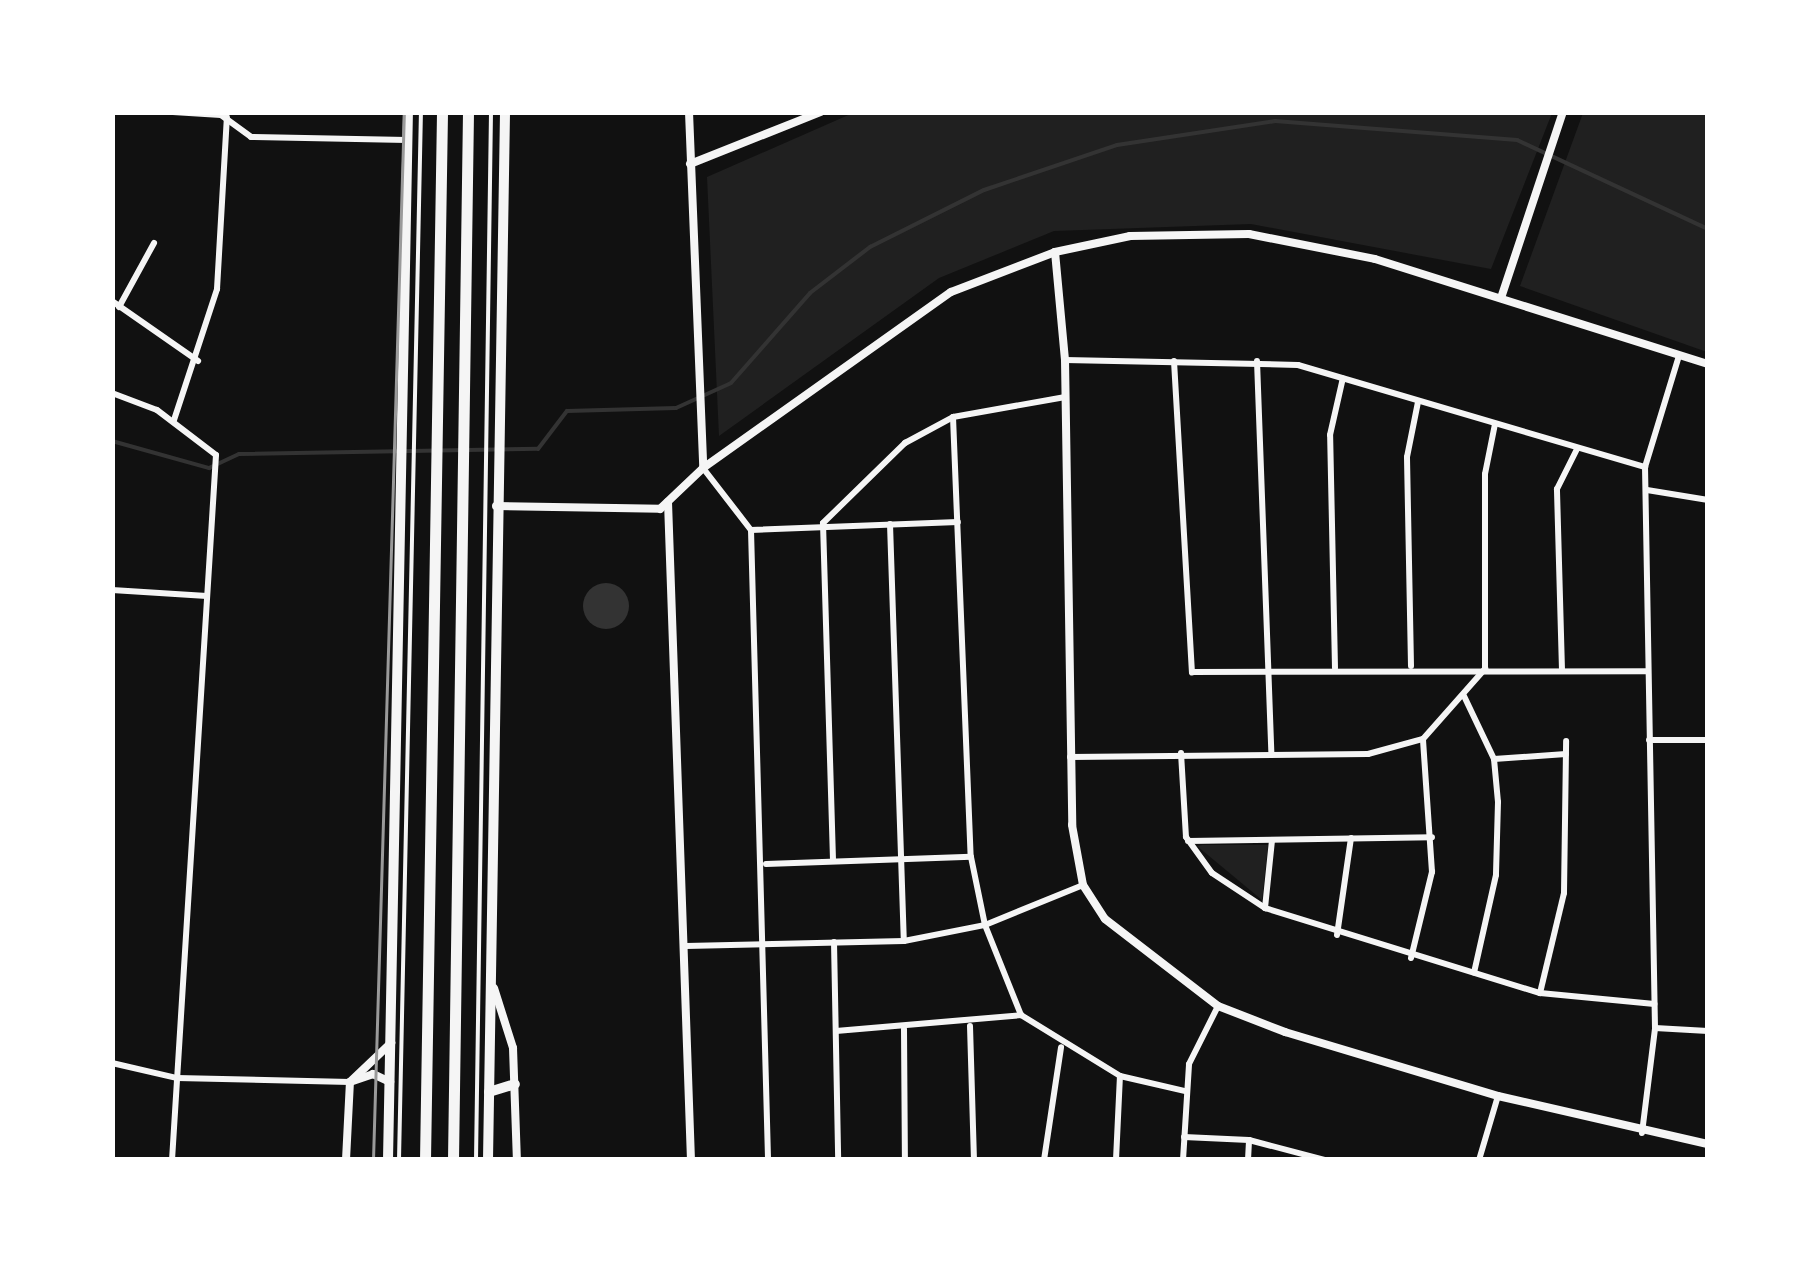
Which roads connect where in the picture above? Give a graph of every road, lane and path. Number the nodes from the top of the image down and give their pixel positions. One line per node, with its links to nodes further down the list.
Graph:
1 (408, 112): 12 (highway)
2 (420, 112): 31 (lane)
3 (442, 112): 112 (highway)
4 (468, 112): 113 (highway)
5 (491, 112): 29 (lane)
6 (505, 112): 29 (highway)
7 (689, 112): 13 (street)
8 (821, 112): 13 (street)
9 (1563, 112): 16 (street)
10 (175, 113): 11 (street)
11 (227, 117): 12 (street); 21 (street)
12 (408, 140): 31 (highway)
13 (690, 164): 35 (street)
14 (154, 243): 17 (street)
15 (1055, 252): 16 (street); 19 (street); 35 (street)
16 (1501, 298): 18 (street)
17 (116, 304): 21 (street)
18 (1678, 359): 23 (street); 34 (street)
19 (1065, 360): 22 (street); 26 (street)
20 (1257, 360): 22 (street); 24 (street); 48 (street)
21 (198, 361): 30 (street)
22 (1174, 362): 48 (street)
23 (1708, 364)
24 (1343, 378): 27 (street); 50 (street)
25 (112, 393): 30 (street)
26 (1065, 397): 28 (street); 62 (street)
27 (1418, 402): 32 (street); 49 (street)
28 (953, 417): 42 (street); 43 (street)
29 (492, 418): 37 (highway)
30 (174, 420): 47 (street)
31 (409, 423): 36 (highway)
32 (1495, 424): 33 (street); 51 (street)
33 (1577, 450): 34 (street); 52 (street)
34 (1645, 467): 38 (street)
35 (702, 468): 40 (street); 45 (street)
36 (408, 474): 92 (highway); 111 (lane)
37 (491, 474): 41 (highway); 114 (lane)
38 (1646, 490): 39 (street); 53 (street)
39 (1708, 500)
40 (668, 502): 41 (street); 79 (street)
41 (496, 506): 82 (highway)
42 (958, 522): 44 (street); 68 (street)
43 (823, 523): 44 (street); 45 (street); 70 (street)
44 (890, 524): 69 (street)
45 (750, 530): 71 (street)
46 (112, 590): 47 (street)
47 (207, 596): 96 (street)
48 (1264, 666): 50 (street); 59 (street)
49 (1412, 666): 50 (street); 51 (street)
50 (1335, 668)
51 (1485, 669): 52 (street); 54 (street)
52 (1562, 670): 53 (street)
53 (1648, 671): 56 (street)
54 (1464, 696): 55 (street); 63 (street)
55 (1423, 739): 59 (street); 64 (street)
56 (1649, 740): 57 (street); 84 (street)
57 (1708, 740)
58 (1566, 741): 61 (street)
59 (1271, 752): 60 (street)
60 (1180, 754): 62 (street); 67 (street)
61 (1566, 754): 63 (street); 83 (street)
62 (1070, 757): 72 (street)
63 (1494, 759): 81 (street)
64 (1432, 837): 65 (street); 80 (street)
65 (1352, 838): 66 (street); 75 (street)
66 (1272, 840): 67 (street); 73 (street)
67 (1188, 841): 73 (street)
68 (971, 857): 69 (street); 74 (street)
69 (902, 859): 70 (street); 76 (street)
70 (833, 860): 71 (street)
71 (766, 864): 78 (street)
72 (1083, 885): 74 (street); 85 (street)
73 (1265, 908): 75 (street)
74 (985, 924): 76 (street); 86 (street)
75 (1337, 935): 80 (street)
76 (904, 940): 77 (street)
77 (834, 942): 78 (street); 90 (street)
78 (767, 943): 79 (street); 118 (street)
79 (686, 946): 117 (street)
80 (1411, 958): 81 (street)
81 (1474, 973): 83 (street)
82 (489, 974): 99 (street); 101 (highway)
83 (1540, 993): 84 (street)
84 (1654, 1004): 88 (street)
85 (1218, 1006): 100 (street); 102 (street)
86 (1021, 1015): 87 (street); 93 (street)
87 (970, 1026): 89 (street); 121 (street)
88 (1654, 1028): 91 (street); 103 (street)
89 (904, 1029): 90 (street); 120 (street)
90 (836, 1032): 119 (street)
91 (1708, 1032)
92 (391, 1043): 97 (street); 98 (highway)
93 (1062, 1047): 95 (street); 122 (street)
94 (112, 1064): 96 (street)
95 (1120, 1076): 100 (street); 123 (street)
96 (176, 1078): 97 (street); 108 (street)
97 (350, 1082): 98 (street); 109 (street)
98 (390, 1082): 110 (highway)
99 (514, 1084): 101 (highway); 116 (street)
100 (1185, 1091): 104 (street)
101 (488, 1093): 115 (highway)
102 (1498, 1096): 103 (street); 126 (street)
103 (1642, 1134): 106 (street)
104 (1184, 1137): 105 (street); 124 (street)
105 (1248, 1140): 107 (street); 125 (street)
106 (1708, 1144)
107 (1324, 1159)
108 (172, 1160)
109 (346, 1160)
110 (388, 1160)
111 (399, 1160)
112 (425, 1160)
113 (453, 1160)
114 (476, 1160)
115 (488, 1160)
116 (517, 1160)
117 (692, 1160)
118 (768, 1160)
119 (838, 1160)
120 (906, 1160)
121 (974, 1160)
122 (1044, 1160)
123 (1116, 1160)
124 (1183, 1160)
125 (1248, 1160)
126 (1479, 1160)

